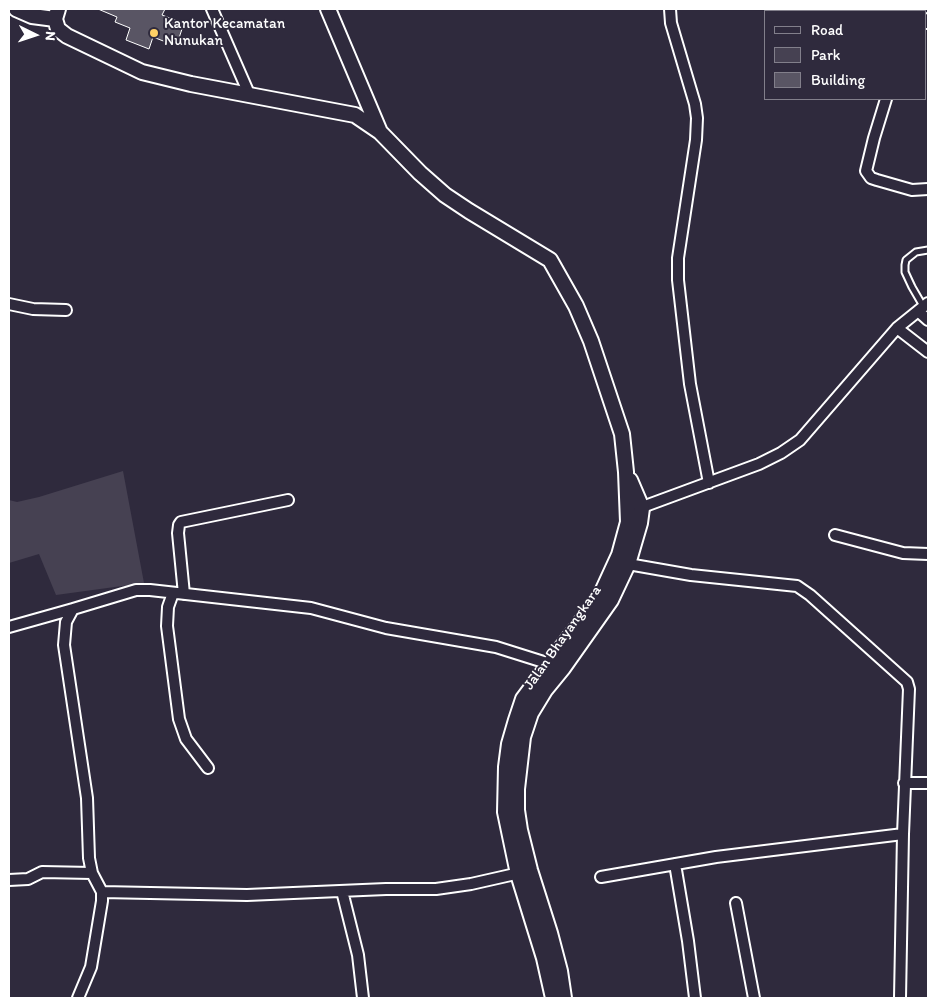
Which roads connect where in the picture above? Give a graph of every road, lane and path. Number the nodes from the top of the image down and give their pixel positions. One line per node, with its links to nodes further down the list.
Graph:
1 (16, 9): 5 (main road)
2 (212, 9): 6 (street)
3 (328, 9): 8 (main road)
4 (670, 9): 18 (street)
5 (57, 14): 6 (main road)
6 (250, 96): 8 (main road)
7 (886, 100): 9 (street)
8 (380, 132): 17 (main road)
9 (928, 189)
10 (928, 250): 12 (lane)
11 (9, 304): 13 (street)
12 (923, 307): 14 (street); 15 (street)
13 (66, 310)
14 (928, 320)
15 (897, 328): 16 (street); 18 (street)
16 (928, 352)
17 (626, 472): 20 (main road); 21 (main road, Jalan Bhayangkara)
18 (709, 483): 20 (street)
19 (288, 500): 26 (street)
20 (642, 508): 21 (street); 24 (main road, Jalan Bhayangkara)
21 (628, 511): 29 (main road, Jalan Bhayangkara)
22 (835, 535): 23 (street)
23 (928, 554)
24 (628, 564): 32 (street); 35 (main road, Jalan Bhayangkara)
25 (173, 593): 26 (street); 27 (street); 30 (street)
26 (184, 594): 29 (street)
27 (73, 609): 28 (street); 36 (street)
28 (9, 627)
29 (550, 664): 35 (main road, Jalan Bhayangkara)
30 (208, 768)
31 (928, 782): 32 (street)
32 (904, 783): 33 (street)
33 (903, 834): 34 (street); 48 (street)
34 (675, 864): 37 (street); 46 (street)
35 (524, 872): 39 (street); 44 (main road, Jalan Bhayangkara); 45 (main road, Jalan Bhayangkara)
36 (92, 873): 38 (street); 40 (street)
37 (600, 877)
38 (9, 880)
39 (342, 891): 40 (street); 43 (street)
40 (102, 892): 42 (street)
41 (736, 903): 47 (street)
42 (78, 998)
43 (363, 998)
44 (553, 998)
45 (564, 998)
46 (695, 998)
47 (754, 998)
48 (900, 998)

